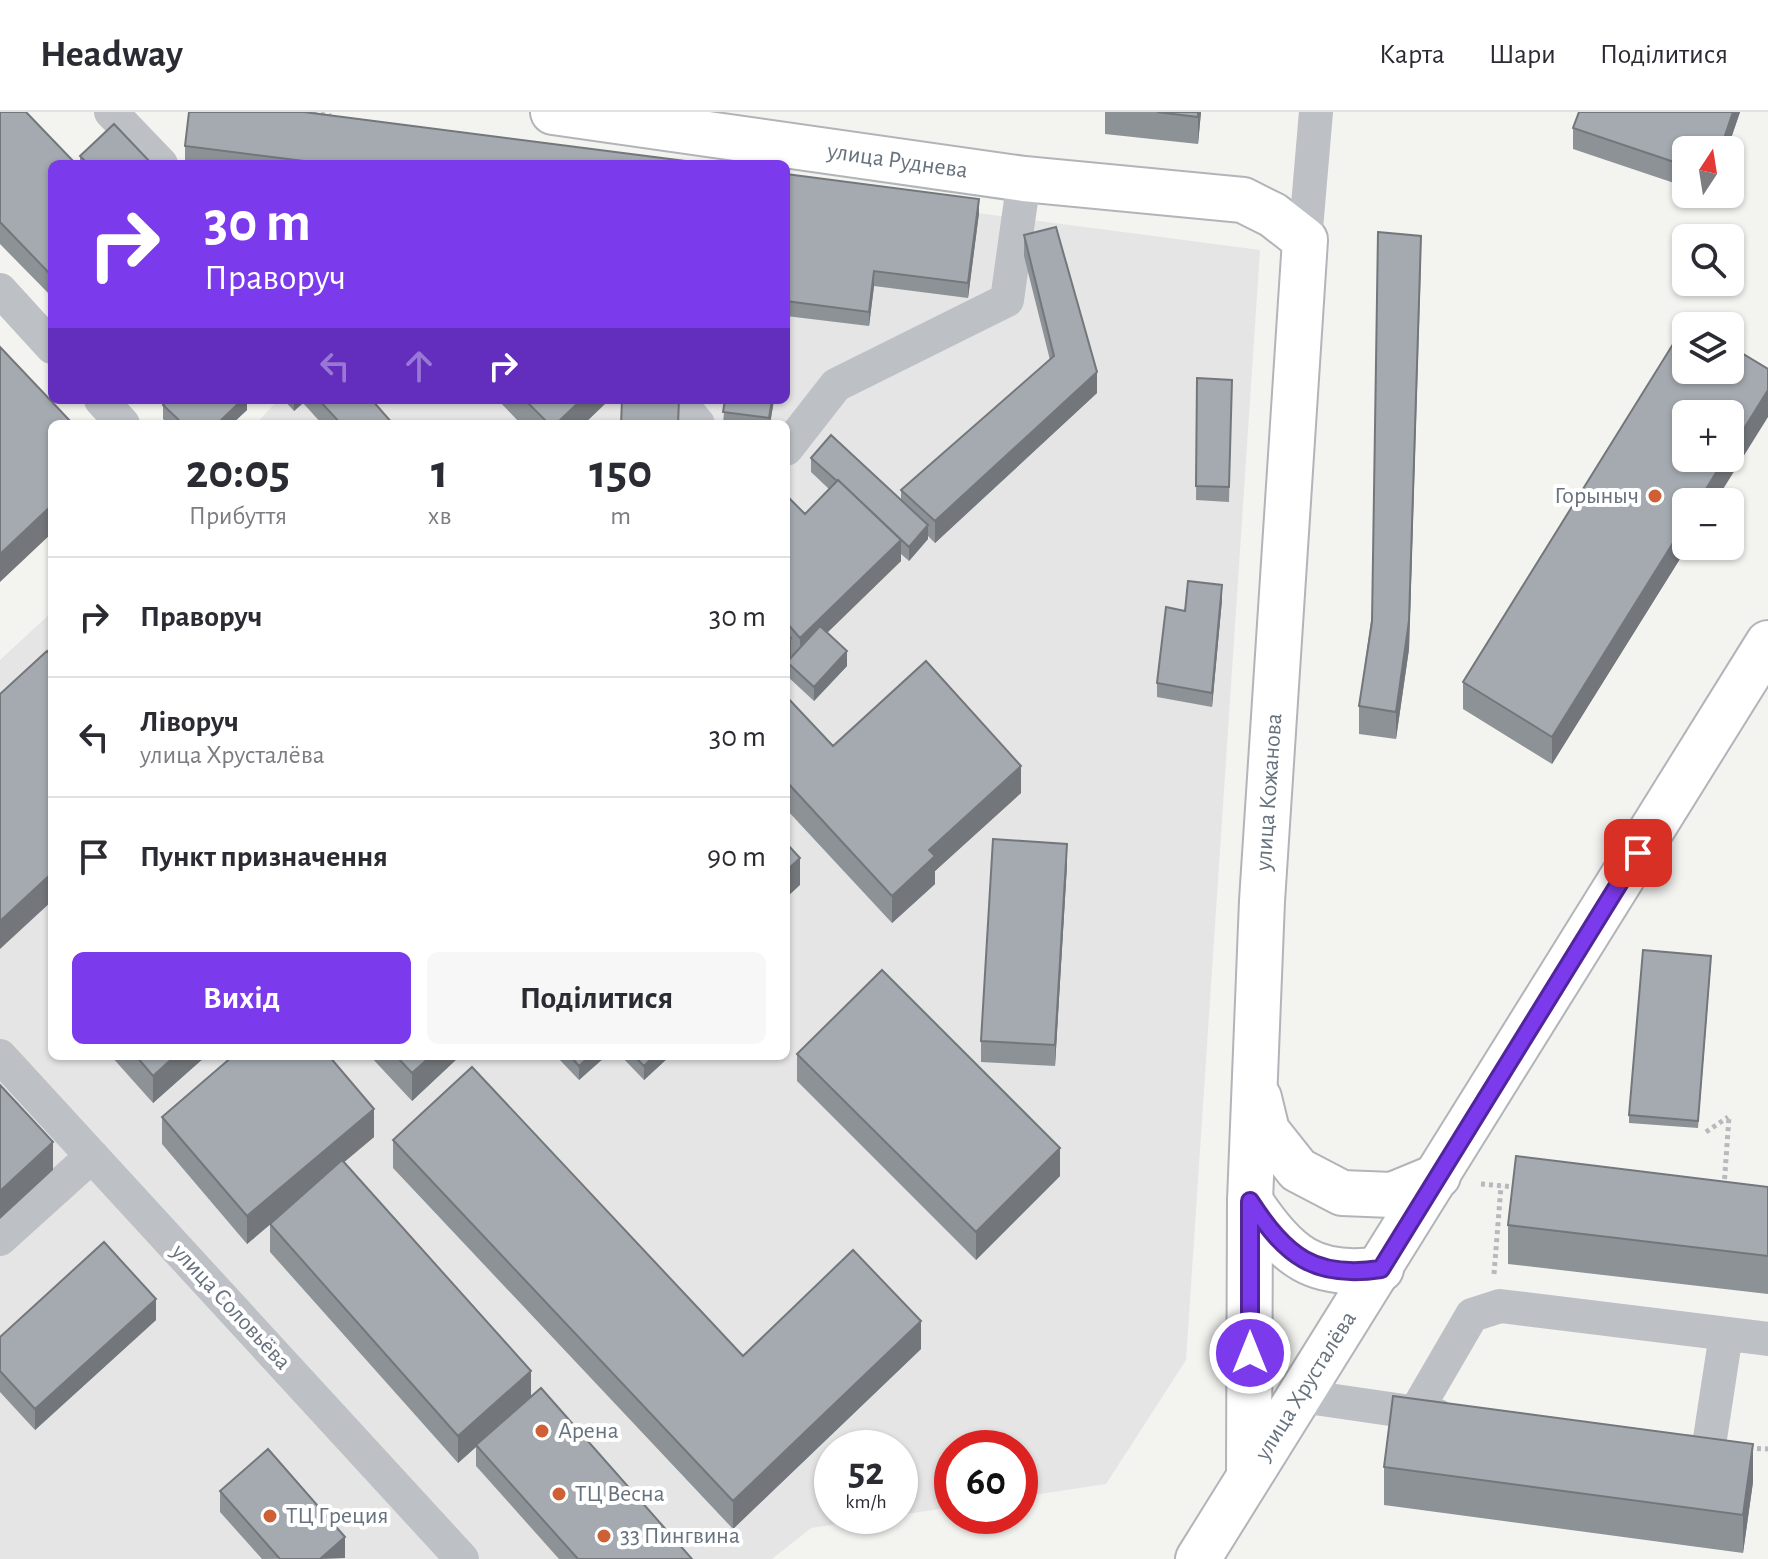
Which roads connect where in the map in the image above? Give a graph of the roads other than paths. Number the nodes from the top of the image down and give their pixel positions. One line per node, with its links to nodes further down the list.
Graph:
1 (111, 112): 4 (street)
2 (553, 112): 6 (main road, улица Руднева)
3 (1316, 112): 5 (street, улица Кожанова)
4 (157, 160)
5 (1310, 178): 7 (street, улица Руднева); 8 (street, улица Кожанова)
6 (1024, 179): 7 (main road, улица Руднева); 15 (street)
7 (1243, 200): 8 (main road, улица Руднева)
8 (1305, 240): 18 (main road, улица Кожанова)
9 (7, 311): 10 (street)
10 (48, 344)
11 (105, 404): 13 (street)
12 (681, 404): 14 (street)
13 (119, 420)
14 (695, 420)
15 (790, 444)
16 (1768, 643): 20 (main road, улица Хрусталёва)
17 (0, 1056): 19 (street, улица Соловьёва)
18 (1255, 1084): 20 (main road); 21 (main road, улица Кожанова)
19 (92, 1156): 22 (street); 31 (street, улица Соловьёва)
20 (1438, 1176): 23 (main road, улица Хрусталёва)
21 (1250, 1201): 23 (main road); 30 (main road, улица Кожанова)
22 (0, 1239)
23 (1381, 1269): 26 (main road, улица Хрусталёва)
24 (1726, 1334): 25 (street); 27 (street); 29 (street)
25 (1768, 1339)
26 (1301, 1396): 27 (street); 30 (main road, улица Хрусталёва)
27 (1415, 1413): 28 (street)
28 (1475, 1422)
29 (1641, 1447)
30 (1249, 1474): 32 (main road, улица Хрусталёва)
31 (462, 1559)
32 (1198, 1559)

